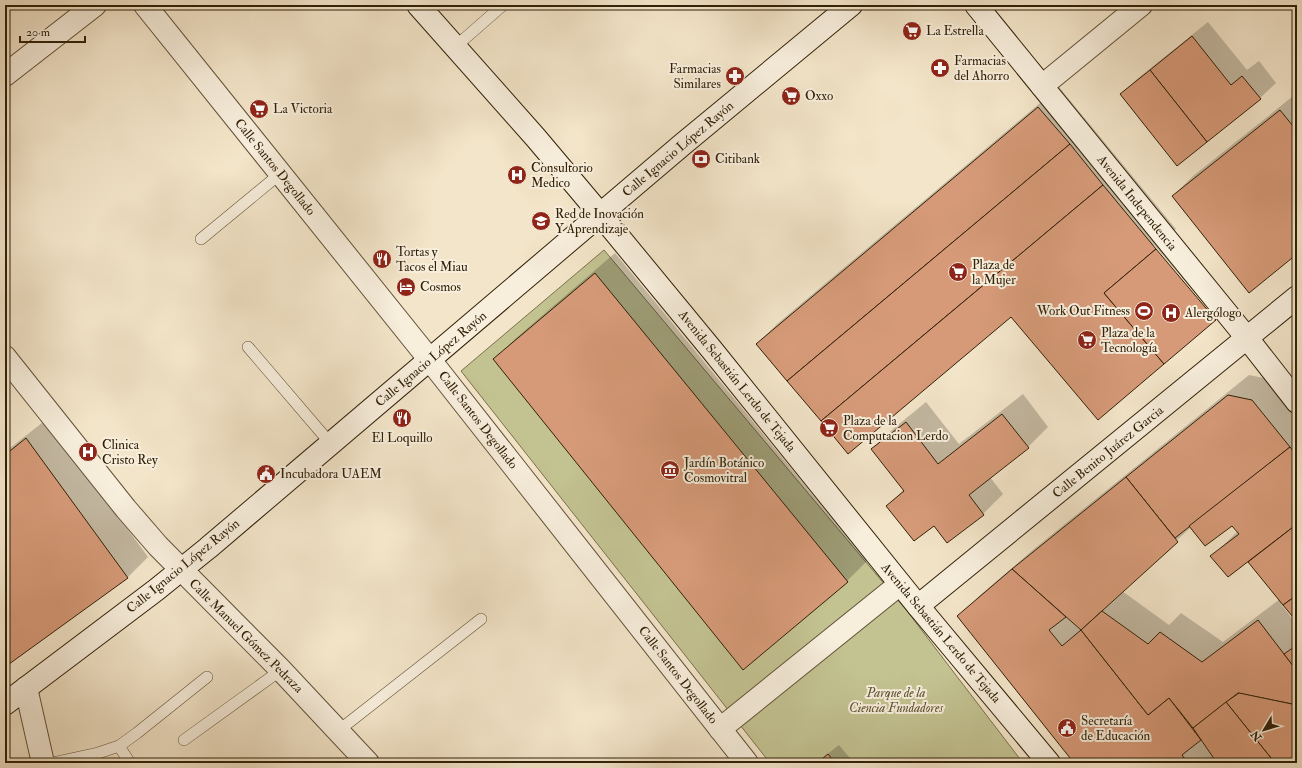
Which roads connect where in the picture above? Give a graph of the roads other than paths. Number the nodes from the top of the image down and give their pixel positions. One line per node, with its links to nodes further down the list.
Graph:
1 (95, 5): 9 (main road)
2 (145, 5): 11 (main road, Calle Santos Degollado)
3 (418, 5): 8 (main road, Avenida Sebastián Lerdo de Tejada)
4 (503, 5): 8 (lane)
5 (851, 5): 12 (main road, Calle Ignacio López Rayón)
6 (976, 5): 10 (main road, Avenida Independencia)
7 (1140, 5): 10 (main road)
8 (455, 47): 12 (main road, Avenida Sebastián Lerdo de Tejada)
9 (5, 75)
10 (1042, 86): 15 (main road, Avenida Independencia)
11 (281, 173): 13 (lane); 18 (main road, Calle Santos Degollado)
12 (600, 214): 18 (main road, Calle Ignacio López Rayón); 22 (main road, Avenida Sebastián Lerdo de Tejada)
13 (201, 239)
14 (1297, 297): 15 (main road, Calle Benito Juárez Garcia)
15 (1247, 338): 19 (main road, Avenida Independencia); 23 (main road, Calle Benito Juárez Garcia)
16 (248, 347): 20 (lane)
17 (5, 357): 21 (main road, Calle Manuel Gómez Pedraza)
18 (430, 360): 20 (main road, Calle Ignacio López Rayón); 29 (main road, Calle Santos Degollado)
19 (1297, 402)
20 (331, 444): 21 (main road, Calle Ignacio López Rayón)
21 (181, 570): 25 (main road, Calle Manuel Gómez Pedraza); 27 (main road, Calle Ignacio López Rayón)
22 (900, 584): 23 (main road, Avenida Sebastián Lerdo de Tejada); 29 (main road)
23 (918, 606): 38 (main road, Avenida Sebastián Lerdo de Tejada)
24 (481, 619): 30 (lane)
25 (281, 670): 30 (main road, Calle Manuel Gómez Pedraza); 31 (lane)
26 (207, 677): 32 (lane)
27 (26, 688): 28 (main road, Calle Ignacio López Rayón); 33 (main road)
28 (5, 704)
29 (720, 729): 37 (main road, Calle Santos Degollado)
30 (338, 731): 36 (main road, Calle Manuel Gómez Pedraza)
31 (184, 740)
32 (119, 746): 34 (lane); 35 (lane)
33 (43, 763)
34 (52, 763)
35 (130, 763)
36 (368, 763)
37 (747, 763)
38 (1049, 763)

